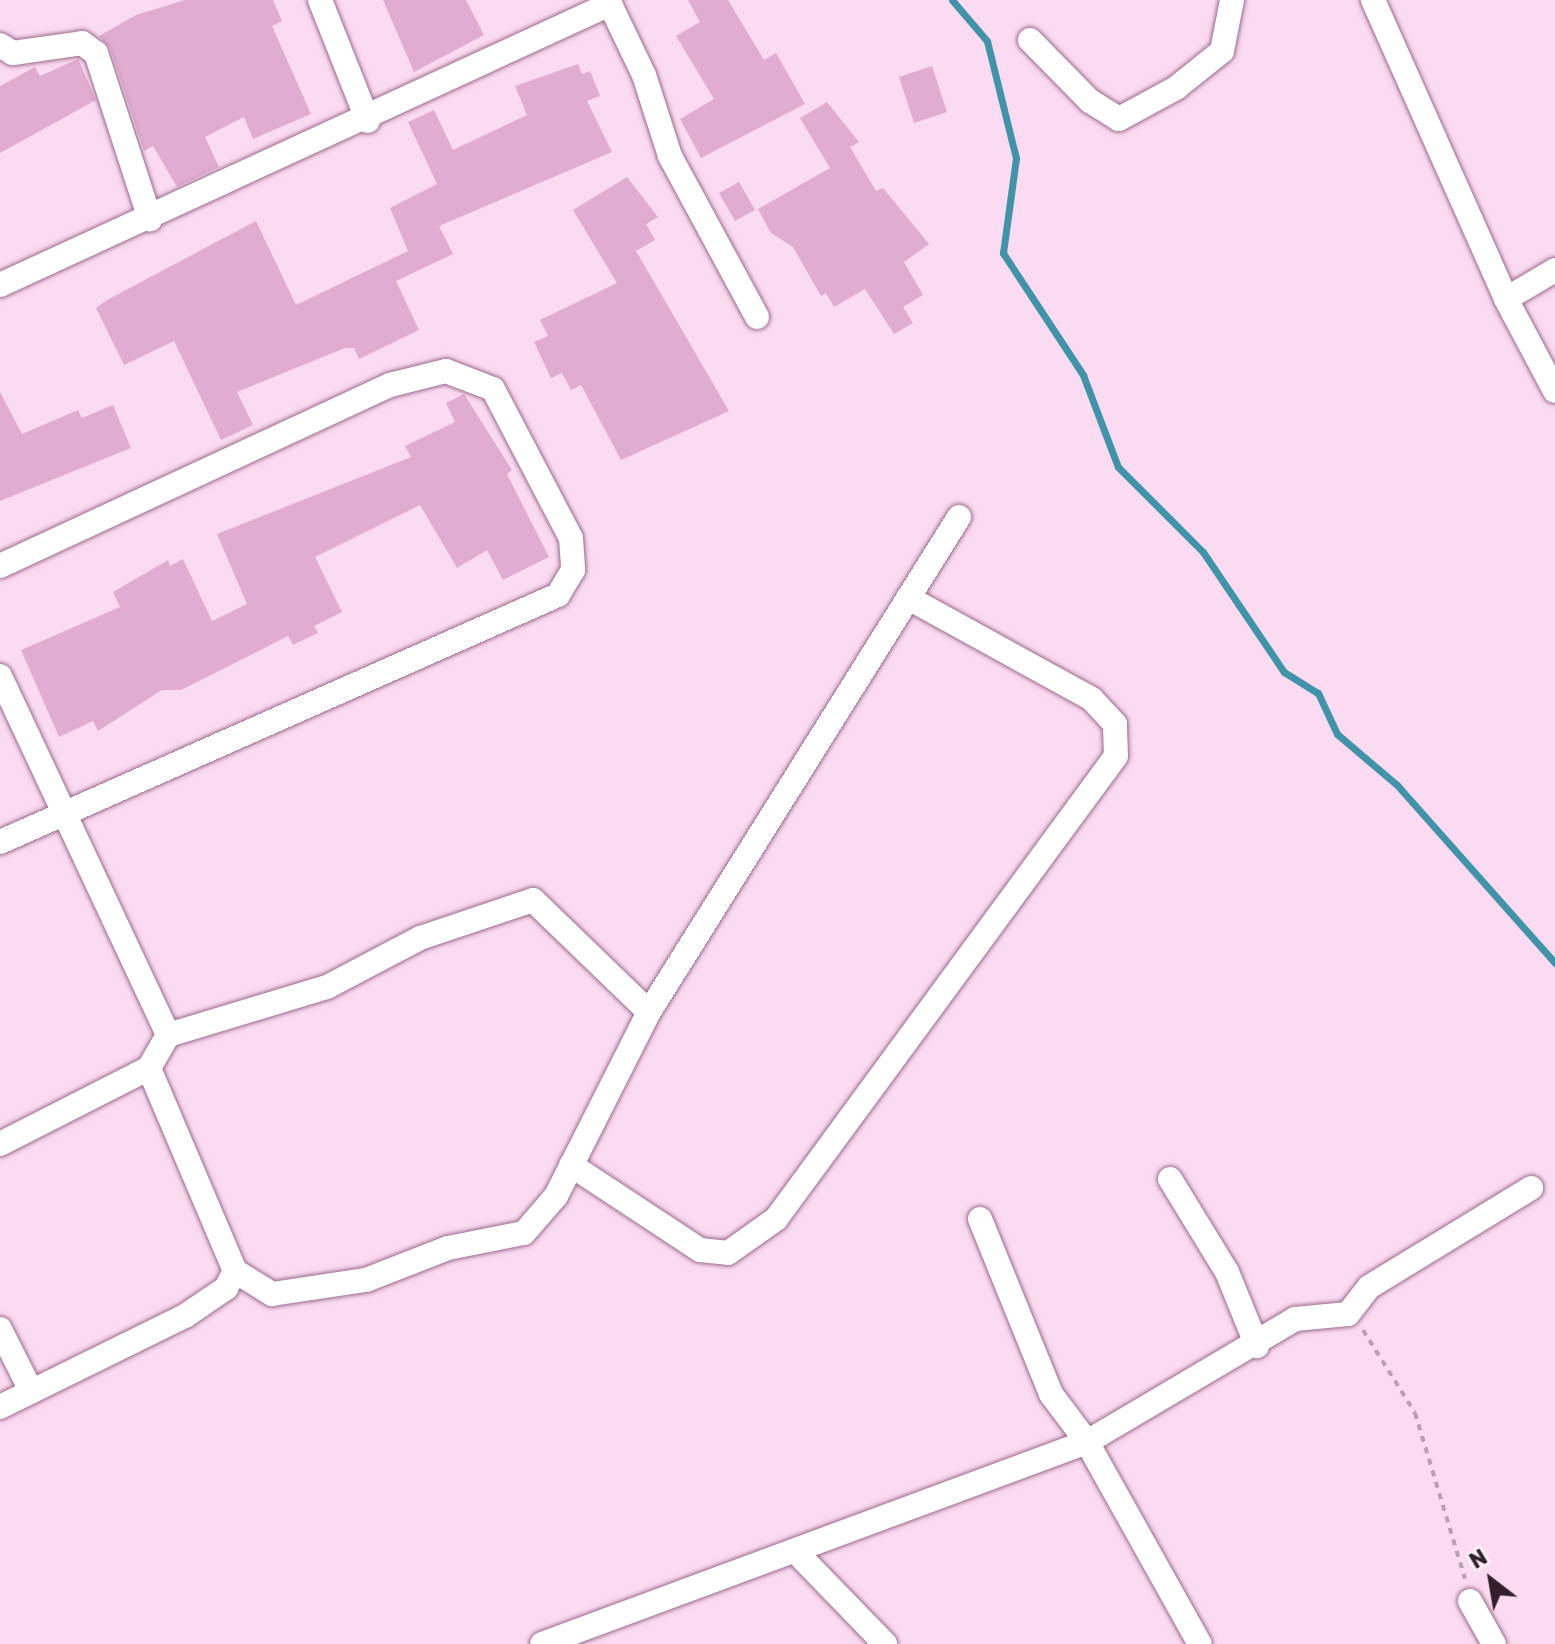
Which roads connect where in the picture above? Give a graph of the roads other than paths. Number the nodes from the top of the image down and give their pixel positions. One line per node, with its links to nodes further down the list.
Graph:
1 (320, 0): 7 (street)
2 (1232, 0): 5 (street)
3 (1373, 0): 11 (street)
4 (609, 2): 7 (street); 12 (street)
5 (1030, 40)
6 (0, 45): 8 (street)
7 (368, 121): 8 (street)
8 (150, 219): 10 (street)
9 (1555, 270): 11 (street)
10 (0, 285)
11 (1506, 299): 13 (street)
12 (757, 317)
13 (1555, 391)
14 (959, 517): 16 (street)
15 (0, 566): 18 (street)
16 (908, 598): 20 (street); 24 (street)
17 (0, 676): 18 (street)
18 (62, 811): 19 (street); 21 (street)
19 (0, 842)
20 (649, 1012): 21 (street); 24 (street)
21 (168, 1035): 22 (street)
22 (149, 1068): 23 (street); 28 (street)
23 (0, 1144)
24 (571, 1165): 28 (street)
25 (1170, 1179): 30 (street)
26 (1531, 1188): 30 (street)
27 (980, 1219): 33 (street)
28 (235, 1271): 31 (street)
29 (0, 1329): 31 (street)
30 (1257, 1346): 33 (street)
31 (31, 1391): 32 (street)
32 (0, 1407)
33 (1087, 1442): 34 (street); 39 (street)
34 (796, 1552): 36 (street); 38 (street)
35 (1470, 1601): 40 (street)
36 (585, 1635): 37 (street)
37 (542, 1644)
38 (885, 1644)
39 (1200, 1644)
40 (1494, 1644)

